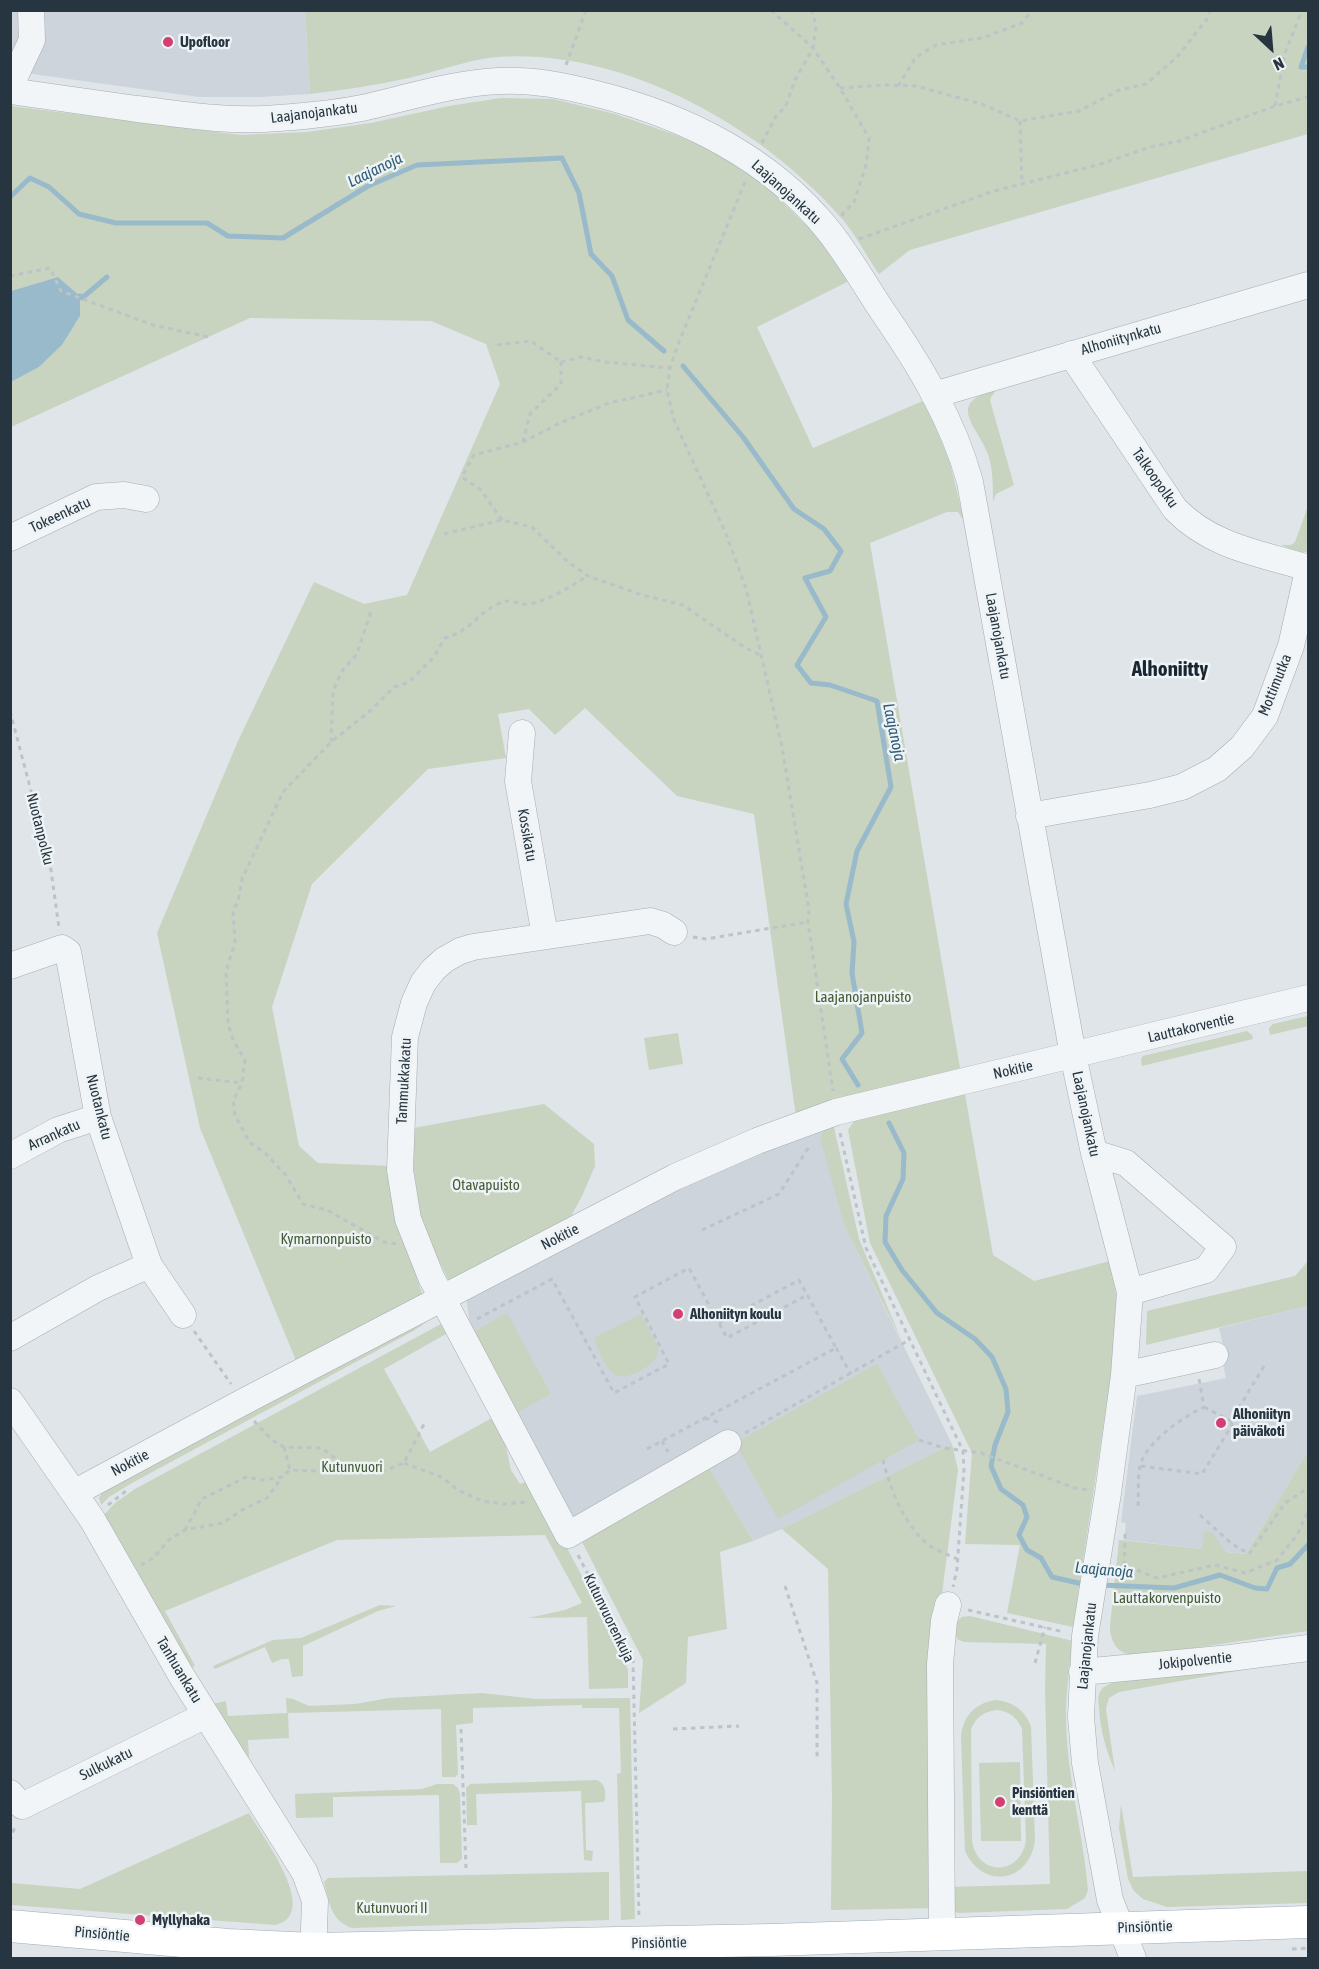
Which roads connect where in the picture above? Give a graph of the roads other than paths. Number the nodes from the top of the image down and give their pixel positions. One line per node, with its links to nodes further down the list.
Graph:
1 (31, 10): 2 (street)
2 (10, 89): 5 (street, Laajanojankatu)
3 (1308, 285): 4 (street, Alhoniitynkatu)
4 (1071, 354): 5 (street, Alhoniitynkatu); 8 (street, Talkoopolku)
5 (934, 394): 10 (street, Laajanojankatu)
6 (146, 499): 7 (street, Tokeenkatu)
7 (10, 538)
8 (1308, 570): 10 (street, Mottimutka)
9 (522, 733): 12 (street, Kossikatu)
10 (1029, 816): 15 (street, Laajanojankatu)
11 (674, 932): 12 (street, Tammukkakatu)
12 (545, 936): 21 (street, Tammukkakatu)
13 (10, 966): 16 (street, Nuotankatu)
14 (1308, 998): 15 (street, Lauttakorventie)
15 (1073, 1055): 17 (street, Laajanojankatu); 21 (street, Nokitie)
16 (98, 1117): 18 (street, Arrankatu); 19 (street, Nuotankatu)
17 (1094, 1153): 20 (street, Laajanojankatu); 20 (street)
18 (10, 1156)
19 (149, 1265): 22 (street, Nuotankatu); 23 (street)
20 (1130, 1292): 25 (street, Laajanojankatu)
21 (442, 1298): 27 (street, Tammukkakatu); 28 (street, Nokitie)
22 (183, 1315)
23 (10, 1338)
24 (1206, 1357): 25 (street)
25 (1124, 1376): 31 (street, Laajanojankatu)
26 (10, 1401): 28 (street, Tanhuankatu)
27 (728, 1443)
28 (76, 1492): 32 (street, Tanhuankatu)
29 (948, 1605): 37 (street)
30 (1308, 1647): 31 (street, Jokipolventie)
31 (1082, 1672): 36 (street, Laajanojankatu)
32 (206, 1716): 33 (street, Sulkukatu); 38 (street, Tanhuankatu)
33 (10, 1793)
34 (1308, 1922): 36 (main road, Pinsiöntie)
35 (10, 1926): 38 (main road, Pinsiöntie)
36 (1122, 1928): 37 (main road, Pinsiöntie); 39 (street, Laajanojankatu)
37 (942, 1934): 38 (main road, Pinsiöntie)
38 (313, 1954)
39 (1133, 1959)

